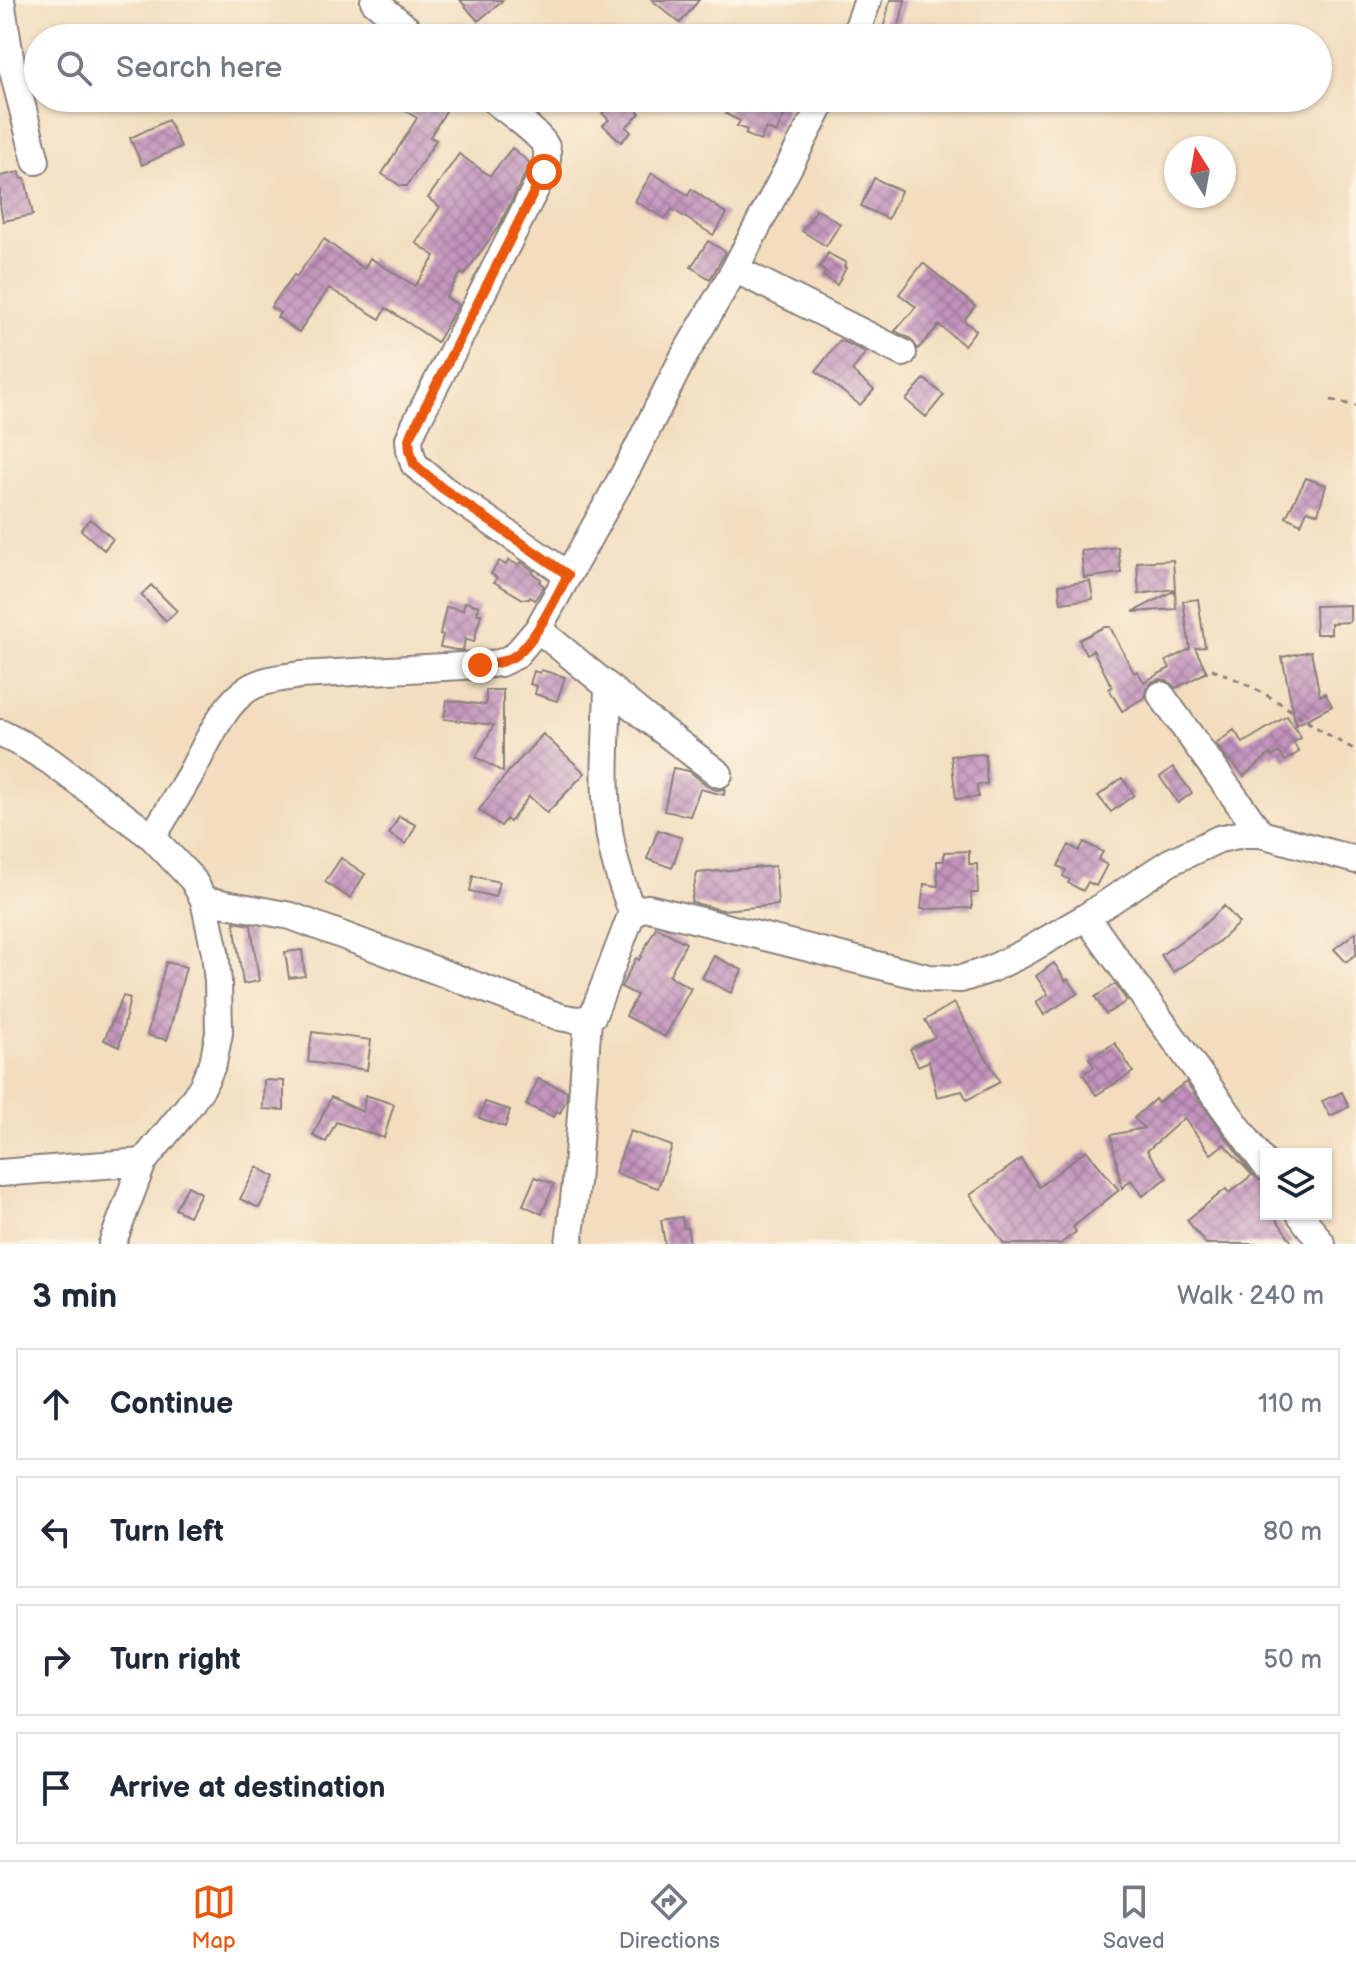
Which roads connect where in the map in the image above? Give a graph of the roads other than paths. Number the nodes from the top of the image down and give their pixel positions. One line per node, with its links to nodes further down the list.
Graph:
1 (1, 0): 6 (street)
2 (868, 0): 5 (street)
3 (374, 1): 4 (street)
4 (401, 24)
5 (859, 24)
6 (6, 60): 9 (street)
7 (508, 112): 12 (street)
8 (818, 112): 10 (street)
9 (36, 161)
10 (735, 269): 11 (street); 12 (street)
11 (903, 353)
12 (568, 575): 13 (street)
13 (538, 629): 14 (street); 19 (street)
14 (608, 686): 17 (street); 22 (street)
15 (1161, 695): 18 (street)
16 (0, 733): 19 (street)
17 (719, 774)
18 (1261, 834): 20 (street); 23 (street)
19 (152, 837): 21 (street)
20 (1356, 860)
21 (204, 900): 24 (street); 26 (street)
22 (632, 913): 23 (street); 24 (street)
23 (1086, 917): 25 (street)
24 (588, 1019): 30 (street)
25 (1260, 1158)
26 (143, 1162): 27 (street); 29 (street)
27 (0, 1173)
28 (1304, 1220): 31 (street)
29 (112, 1244)
30 (569, 1244)
31 (1322, 1244)

